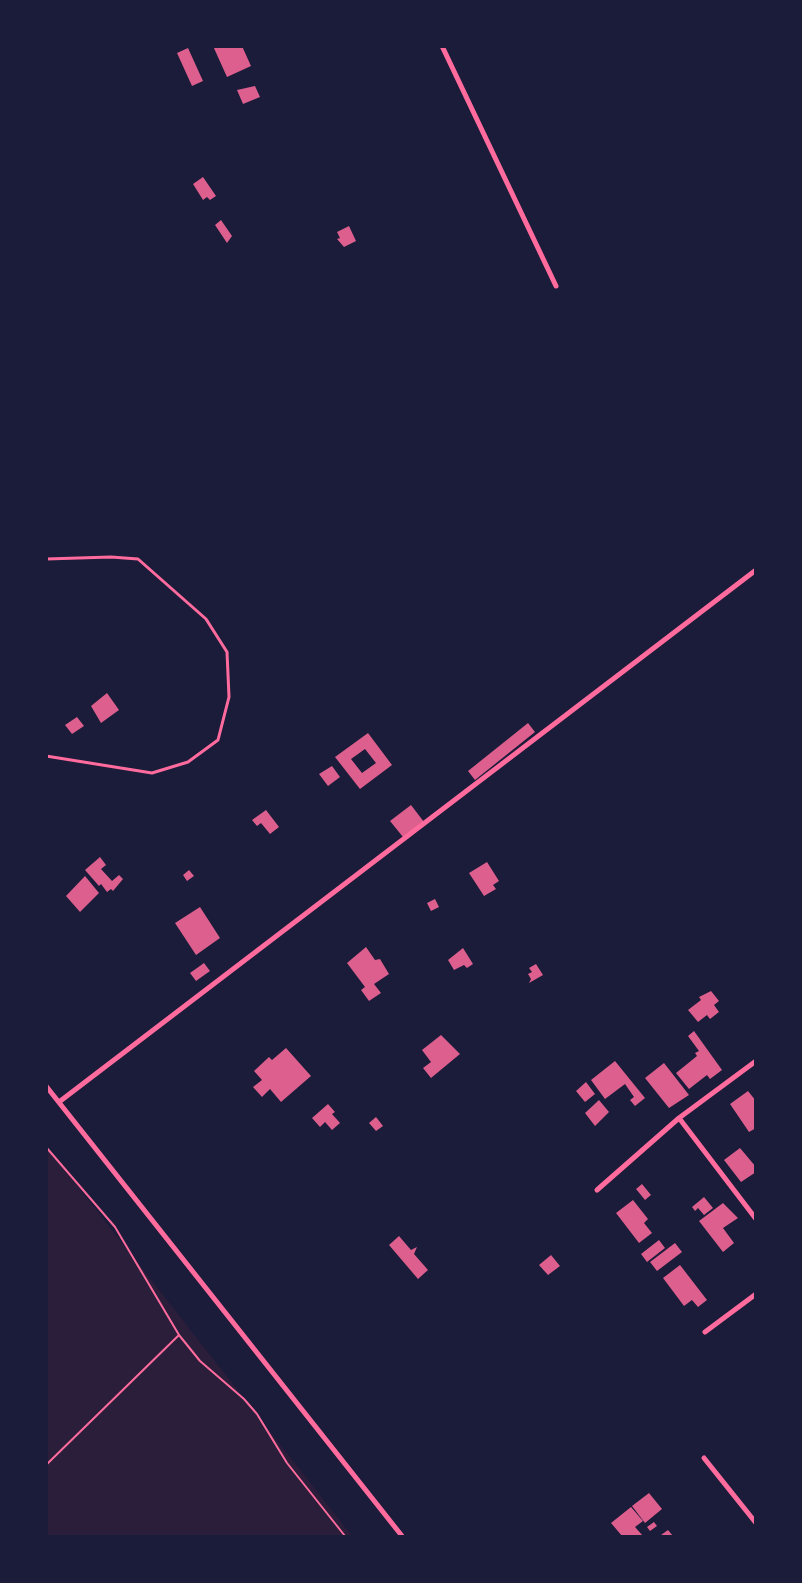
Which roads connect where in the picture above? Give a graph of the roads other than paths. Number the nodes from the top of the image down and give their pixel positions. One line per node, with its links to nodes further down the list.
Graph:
1 (442, 46): 2 (street)
2 (556, 286)
3 (46, 559): 5 (lane)
4 (756, 570): 8 (street)
5 (46, 756)
6 (756, 1061): 9 (street)
7 (46, 1086): 8 (street)
8 (59, 1102): 16 (street)
9 (679, 1118): 10 (street); 11 (street)
10 (597, 1190)
11 (756, 1219)
12 (756, 1294): 13 (street)
13 (705, 1332)
14 (704, 1458): 15 (street)
15 (756, 1523)
16 (402, 1536)

